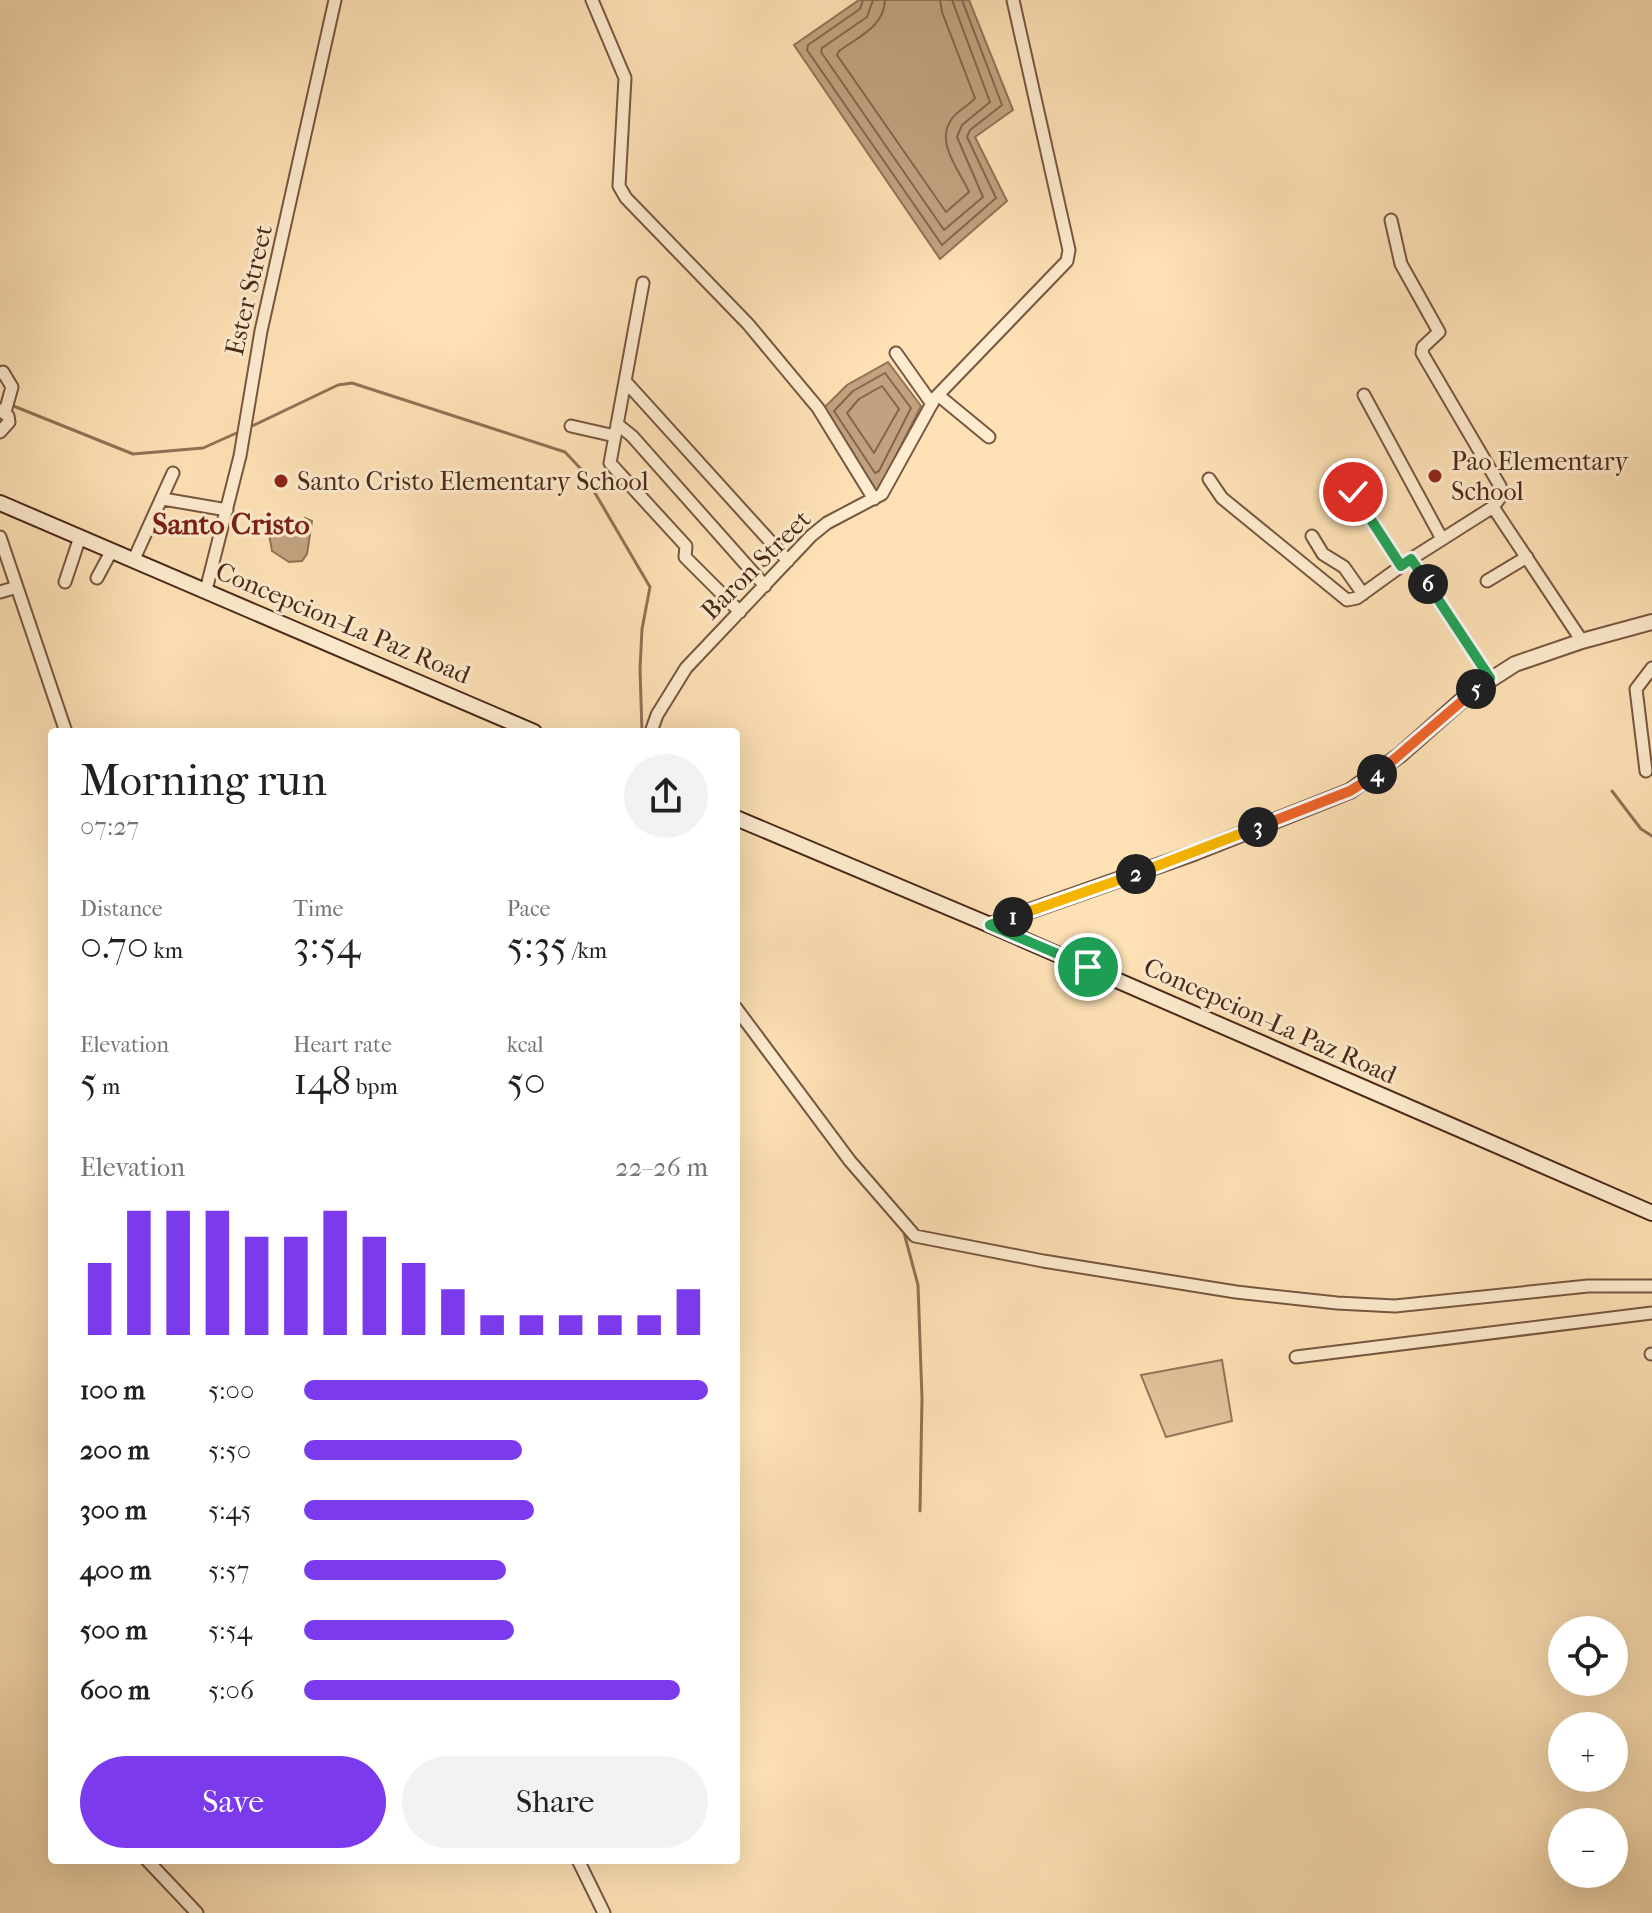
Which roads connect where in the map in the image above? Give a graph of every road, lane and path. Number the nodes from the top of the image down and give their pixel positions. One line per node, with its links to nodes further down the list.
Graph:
1 (335, 0): 23 (street, Ester Street)
2 (592, 0): 20 (street)
3 (1013, 0): 10 (street, Baron Street)
4 (1391, 220): 22 (street)
5 (643, 283): 8 (street)
6 (896, 353): 10 (street)
7 (3, 372): 11 (street)
8 (625, 381): 13 (street); 31 (street)
9 (1364, 395): 27 (street)
10 (935, 400): 15 (street); 20 (street, Baron Street)
11 (6, 408): 14 (street)
12 (571, 426): 13 (street)
13 (616, 430): 36 (street); 41 (street)
14 (0, 432)
15 (989, 437)
16 (173, 473): 19 (street)
17 (1360, 477): 32 (street)
18 (1209, 479): 40 (street)
19 (163, 499): 23 (street); 30 (street)
20 (874, 499): 31 (street, Baron Street)
21 (0, 503): 26 (main road, Concepcion-La Paz Road)
22 (1493, 507): 27 (street); 29 (street)
23 (227, 510): 38 (street, Ester Street)
24 (1312, 536): 40 (street)
25 (0, 537): 37 (street)
26 (80, 537): 28 (main road, Concepcion-La Paz Road); 35 (street)
27 (1442, 539): 32 (street)
28 (112, 550): 30 (main road, Concepcion-La Paz Road); 33 (street)
29 (1527, 557): 34 (street); 43 (street)
30 (134, 559): 38 (main road, Concepcion-La Paz Road)
31 (788, 561): 36 (street, Baron Street)
32 (1406, 562): 40 (street); 45 (street)
33 (97, 578)
34 (1487, 581)
35 (65, 582)
36 (765, 586): 41 (street, Baron Street)
37 (17, 587): 39 (street); 46 (street)
38 (206, 590): 47 (main road, Concepcion-La Paz Road)
39 (0, 592)
40 (1363, 594)
41 (740, 612): 48 (street, Baron Street)
42 (1652, 622): 43 (main road)
43 (1582, 641): 45 (main road)
44 (1652, 668): 49 (street)
45 (1490, 678): 51 (main road)
46 (65, 728)
47 (525, 728)
48 (652, 728)
49 (1647, 763)
50 (740, 820): 51 (main road, Concepcion-La Paz Road)
51 (990, 925): 53 (main road, Concepcion-La Paz Road)
52 (740, 1013): 54 (street)
53 (1652, 1213)
54 (1652, 1286)
55 (1652, 1313): 56 (street)
56 (1296, 1357)
57 (151, 1864): 59 (street)
58 (580, 1864): 60 (street)
59 (197, 1913)
60 (604, 1913)

